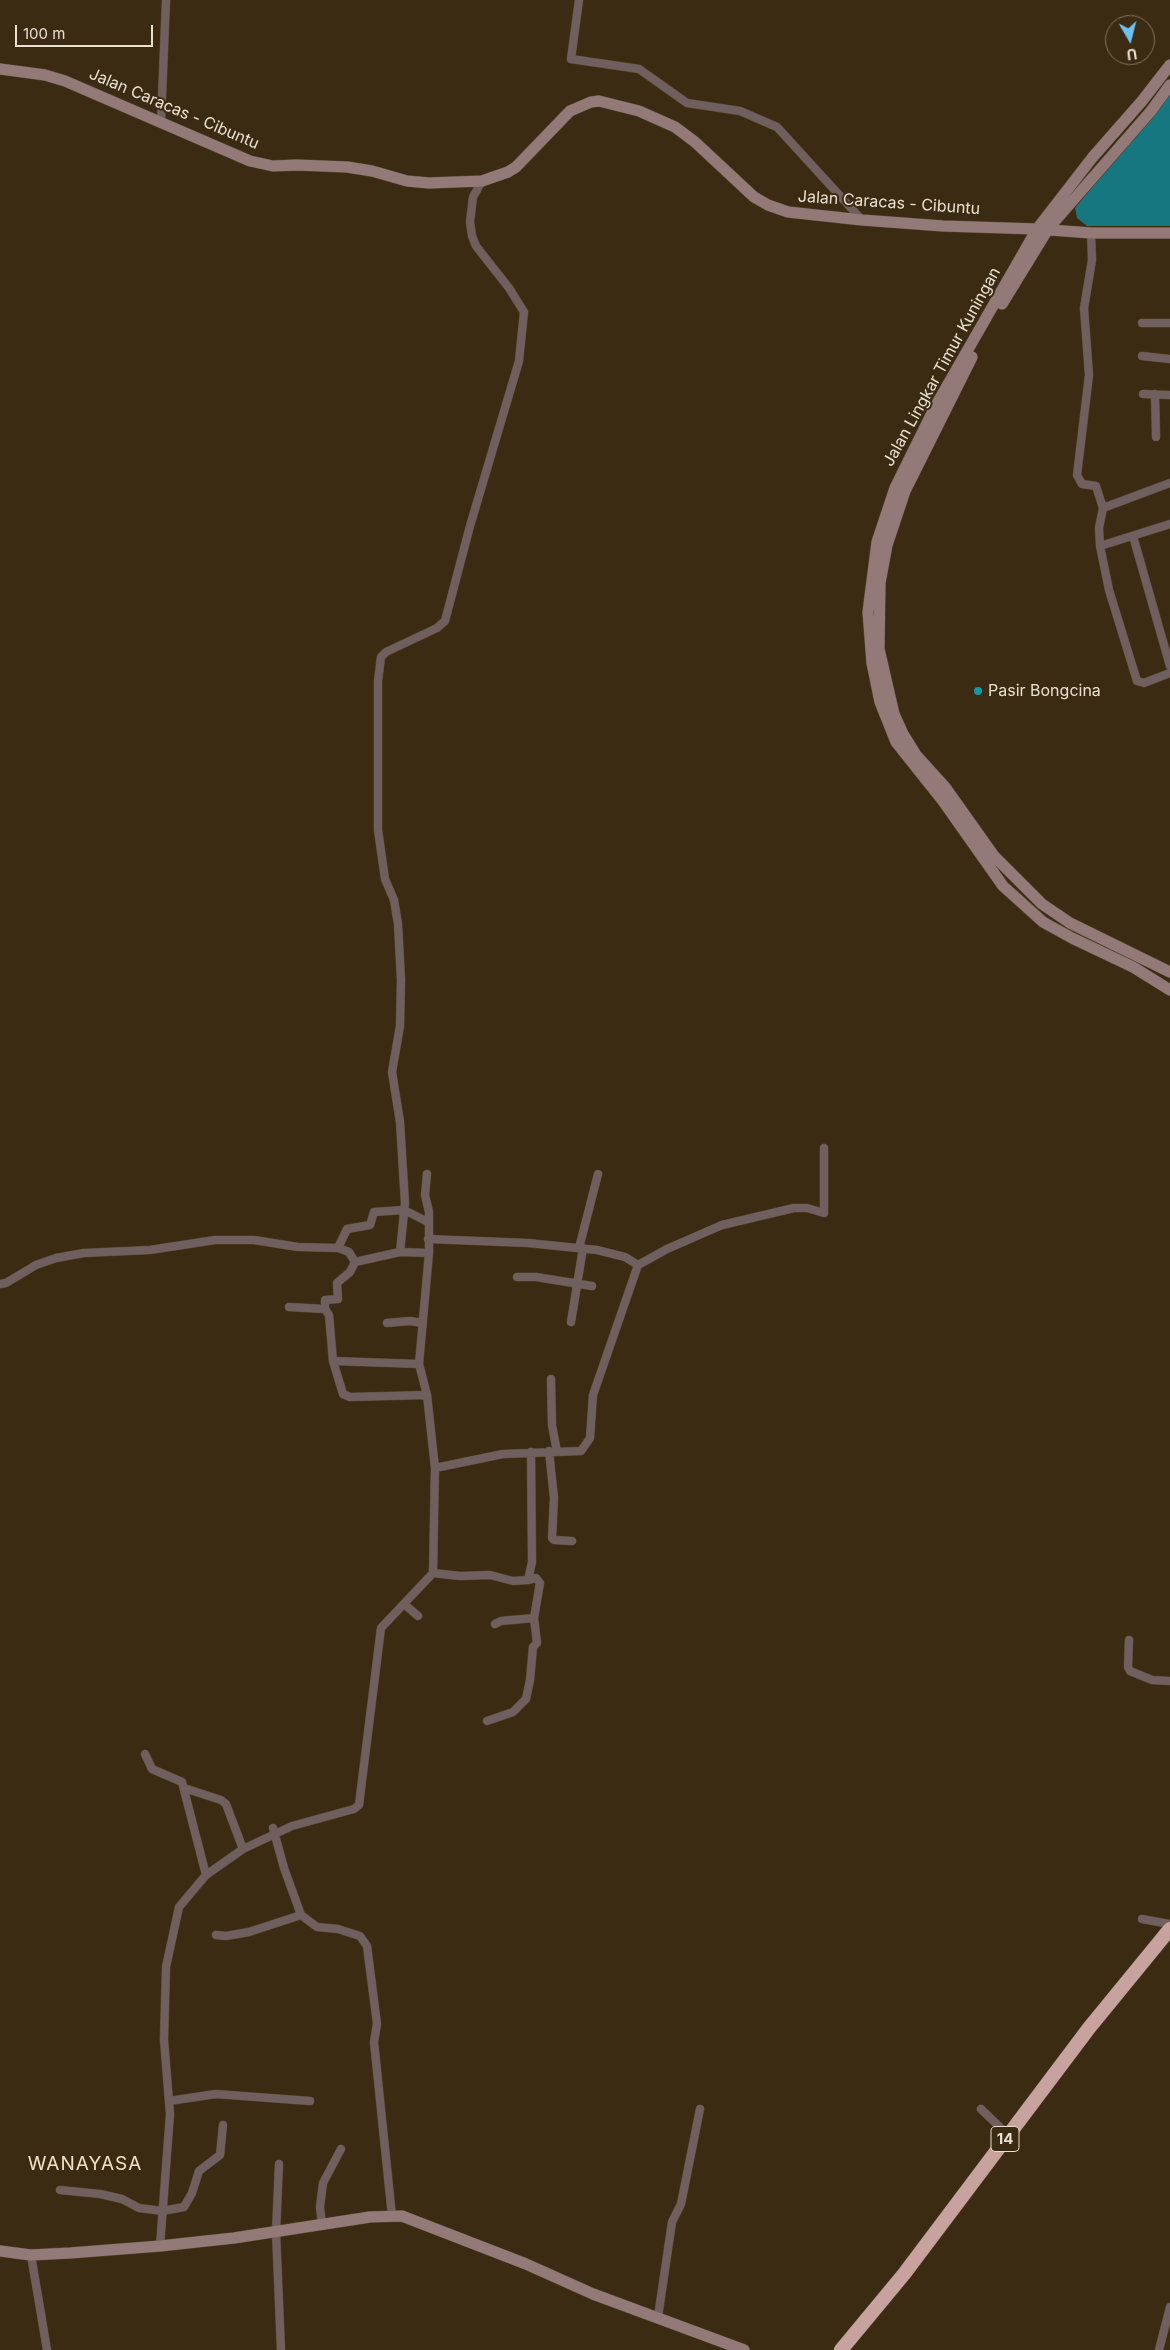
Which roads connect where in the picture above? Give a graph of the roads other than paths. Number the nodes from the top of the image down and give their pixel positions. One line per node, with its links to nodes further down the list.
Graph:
1 (166, 0): 6 (street)
2 (579, 0): 8 (street)
3 (1170, 65): 9 (main road)
4 (0, 69): 6 (main road, Jalan Caracas - Cibuntu)
5 (1170, 85): 9 (main road, Jalan Lingkar Timur Kuningan)
6 (161, 122): 7 (main road, Jalan Caracas - Cibuntu)
7 (482, 181): 8 (main road, Jalan Caracas - Cibuntu); 32 (street)
8 (862, 220): 9 (main road, Jalan Caracas - Cibuntu)
9 (1043, 229): 10 (main road, Jalan Caracas - Cibuntu); 27 (main road, Jalan Lingkar Timur Kuningan); 28 (main road, Jalan Lingkar Timur Kuningan)
10 (1091, 233): 11 (main road, Jalan Caracas - Cibuntu); 21 (street)
11 (1170, 233)
12 (1142, 323): 13 (street)
13 (1170, 323)
14 (1142, 356): 15 (street)
15 (1170, 359)
16 (1142, 394): 17 (street)
17 (1155, 394): 18 (street); 19 (street)
18 (1170, 395)
19 (1156, 437)
20 (1170, 483): 21 (street)
21 (1102, 508): 24 (street)
22 (1170, 524): 23 (street)
23 (1133, 536): 24 (street); 25 (street)
24 (1100, 546): 26 (street)
25 (1170, 666)
26 (1170, 673)
27 (1170, 972)
28 (1170, 990)
29 (824, 1148): 40 (street)
30 (427, 1174): 33 (street)
31 (598, 1174): 36 (street)
32 (404, 1210): 33 (street); 35 (street); 37 (street)
33 (428, 1222): 34 (street)
34 (428, 1239): 36 (street); 38 (street)
35 (338, 1248): 39 (street); 42 (street)
36 (581, 1248): 40 (street); 43 (street)
37 (400, 1252): 38 (street); 39 (street)
38 (429, 1253): 47 (street)
39 (355, 1262): 46 (street)
40 (638, 1265): 55 (street)
41 (516, 1277): 43 (street)
42 (0, 1284)
43 (577, 1284): 44 (street); 48 (street)
44 (592, 1286)
45 (289, 1307): 46 (street)
46 (325, 1309): 50 (street)
47 (422, 1322): 49 (street); 51 (street)
48 (571, 1322)
49 (387, 1323)
50 (333, 1361): 51 (street); 53 (street)
51 (419, 1364): 53 (street)
52 (551, 1379): 55 (street)
53 (427, 1395): 56 (street)
54 (531, 1452): 55 (street); 56 (street); 59 (street)
55 (553, 1452): 57 (street)
56 (434, 1468): 58 (street)
57 (572, 1541)
58 (433, 1573): 59 (street); 60 (street)
59 (528, 1580): 62 (street)
60 (404, 1604): 61 (street); 69 (street)
61 (418, 1616)
62 (534, 1618): 63 (street); 66 (street)
63 (495, 1624)
64 (1129, 1640): 65 (street)
65 (1170, 1681)
66 (487, 1721)
67 (145, 1754): 68 (street)
68 (184, 1788): 70 (street); 71 (street)
69 (274, 1830): 70 (street); 72 (street)
70 (243, 1850): 71 (street)
71 (206, 1875): 77 (street)
72 (301, 1915): 76 (street); 87 (street)
73 (1142, 1919): 74 (street)
74 (1170, 1924)
75 (1170, 1929): 82 (highway, 14)
76 (216, 1935)
77 (169, 2101): 78 (street); 86 (street)
78 (310, 2101)
79 (700, 2109): 94 (street)
80 (981, 2109): 82 (street)
81 (224, 2126): 86 (street)
82 (1008, 2135): 98 (highway, 14)
83 (340, 2149): 88 (street)
84 (279, 2164): 89 (street)
85 (60, 2190): 86 (street)
86 (162, 2211): 90 (street)
87 (392, 2216): 88 (main road); 94 (main road)
88 (322, 2224): 89 (main road)
89 (276, 2232): 90 (main road); 96 (street)
90 (160, 2246): 92 (main road)
91 (0, 2252): 92 (main road)
92 (31, 2254): 95 (street)
93 (1170, 2307): 99 (street)
94 (658, 2317): 97 (main road)
95 (47, 2350)
96 (281, 2350)
97 (744, 2350)
98 (841, 2350)
99 (1159, 2350)

